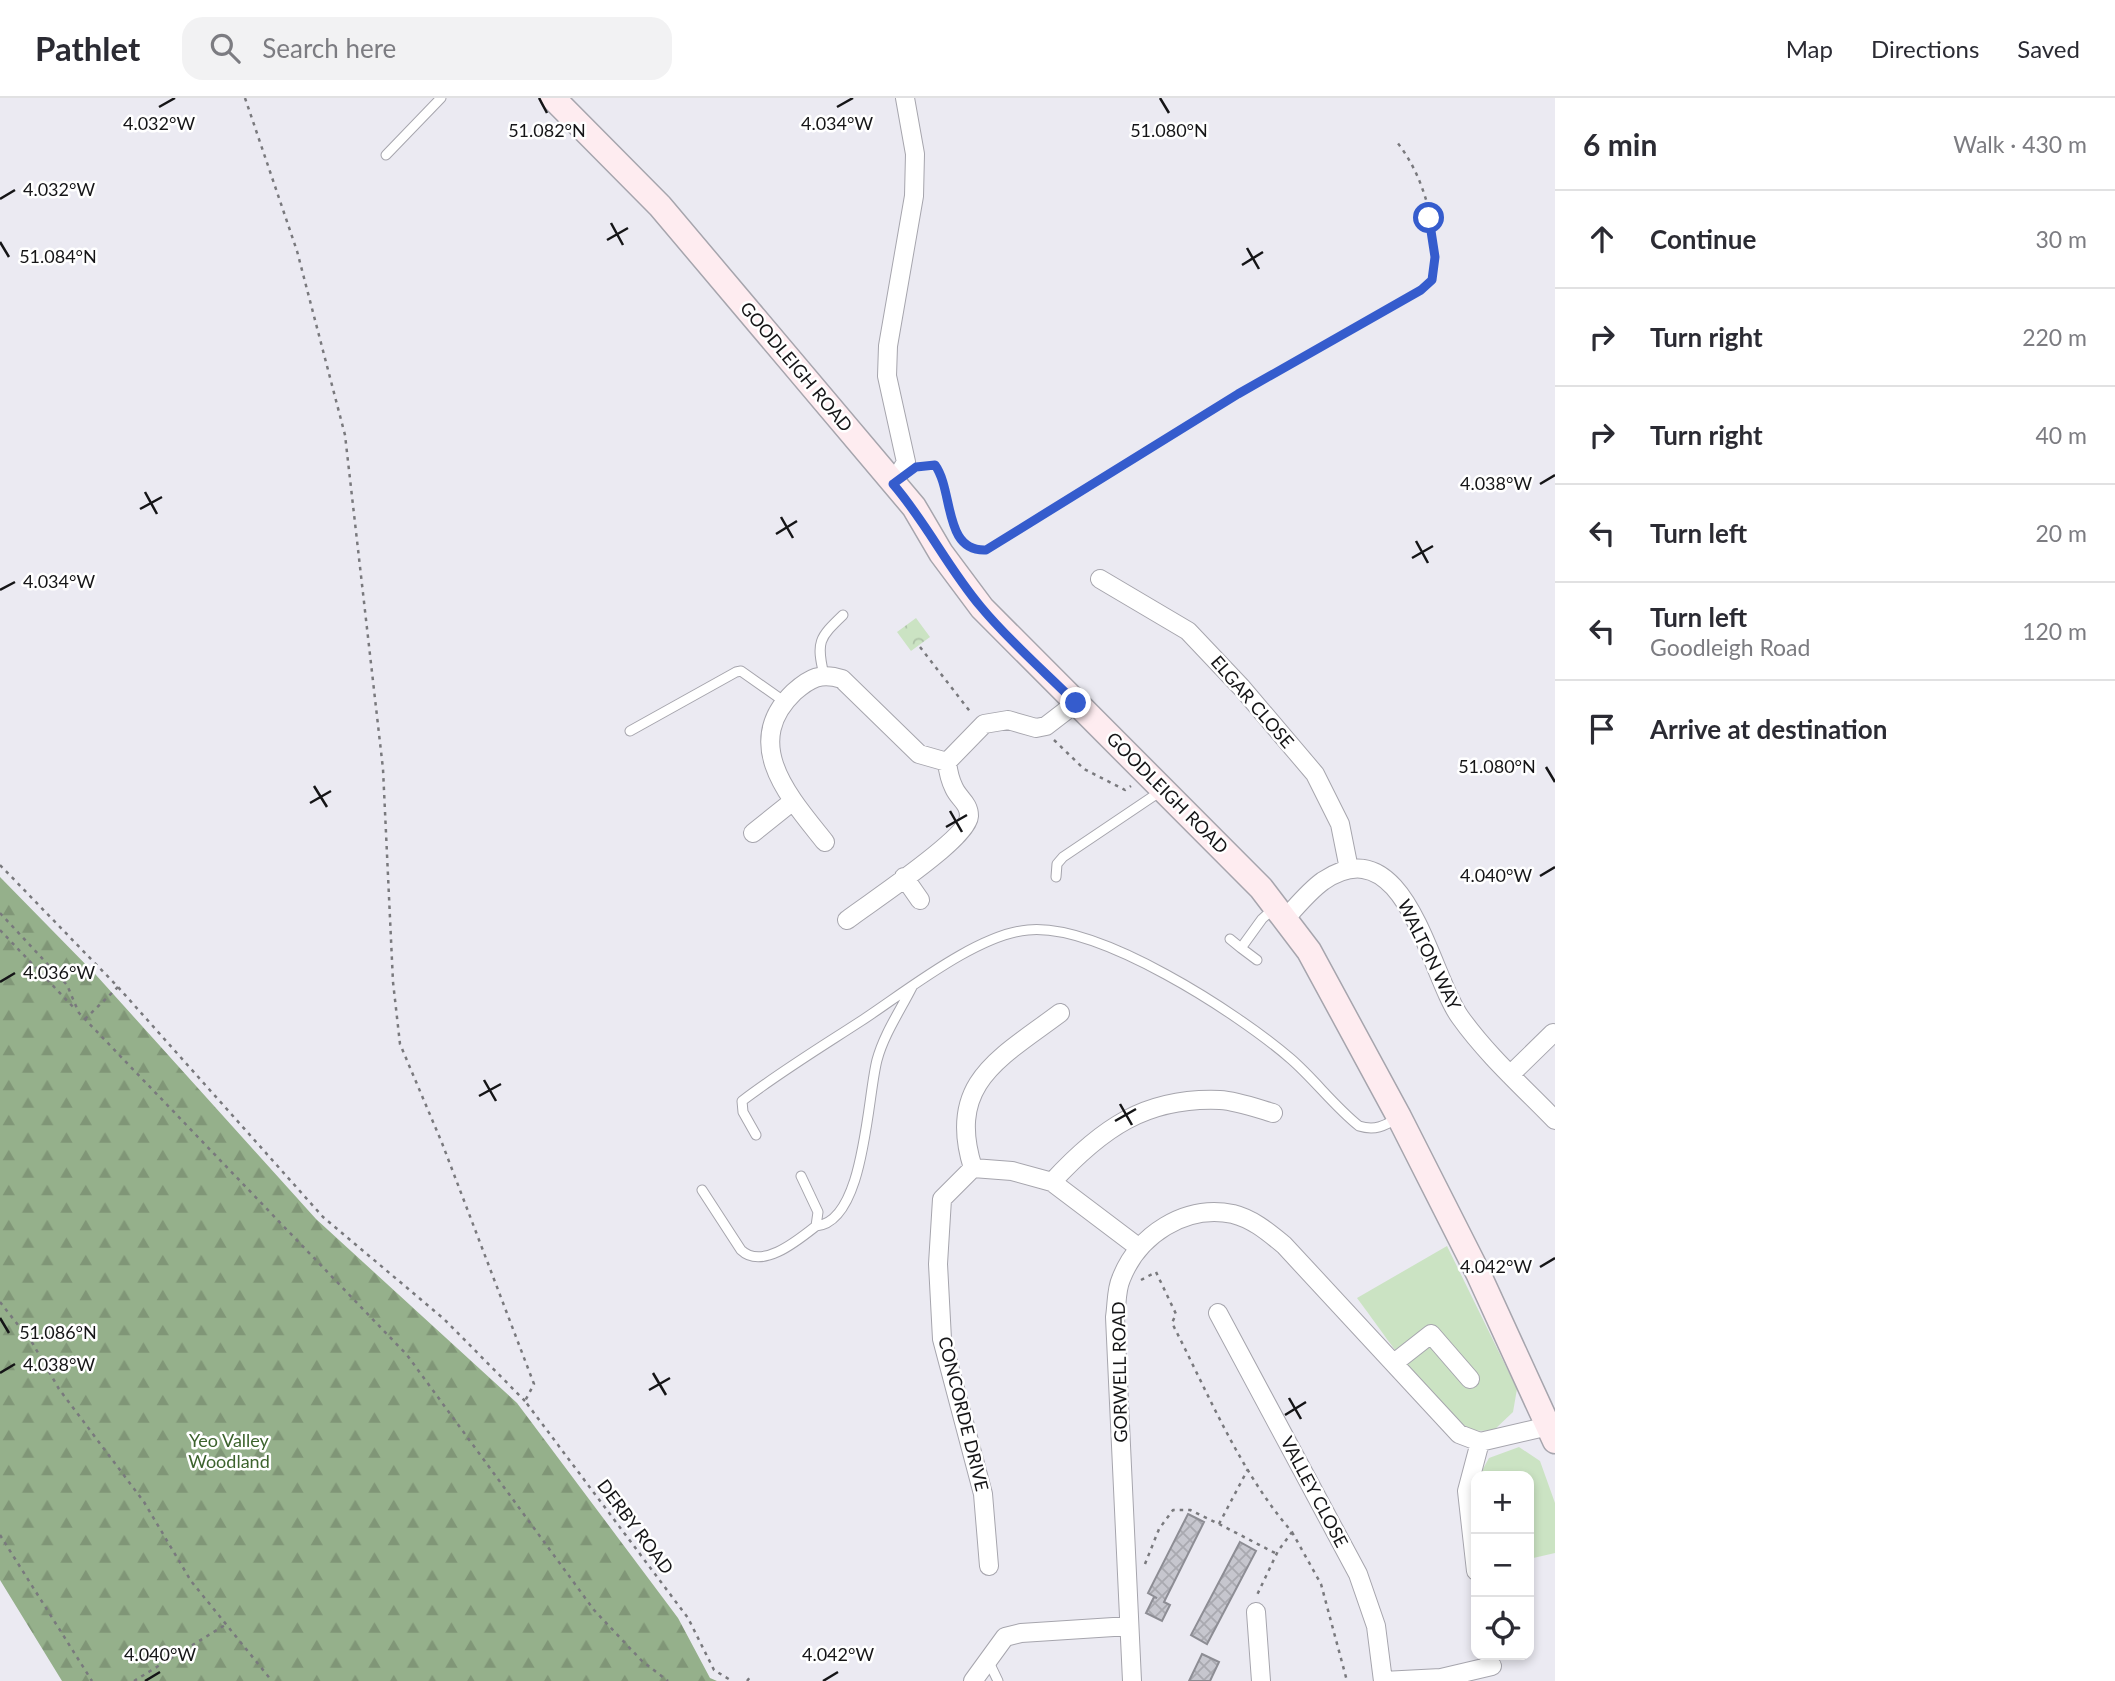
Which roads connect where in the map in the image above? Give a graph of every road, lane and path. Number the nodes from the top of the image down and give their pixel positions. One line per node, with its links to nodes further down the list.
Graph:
1 (245, 98): 56 (path)
2 (442, 98): 6 (lane)
3 (553, 98): 7 (street, GOODLEIGH ROAD)
4 (905, 98): 7 (street)
5 (1396, 141): 7 (path)
6 (386, 155)
7 (897, 480): 13 (street, GOODLEIGH ROAD)
8 (1100, 579): 23 (street, ELGAR CLOSE)
9 (843, 615): 11 (lane)
10 (920, 647): 14 (path)
11 (824, 675): 12 (street); 17 (street)
12 (785, 702): 16 (lane); 19 (street)
13 (1076, 703): 15 (street); 18 (street, GOODLEIGH ROAD)
14 (982, 726): 15 (street); 17 (street)
15 (1043, 727): 18 (path)
16 (631, 731)
17 (947, 762): 24 (street)
18 (1156, 783): 25 (lane); 28 (street, GOODLEIGH ROAD)
19 (793, 801): 20 (street); 21 (street)
20 (753, 833)
21 (825, 842)
22 (0, 865): 35 (path, DERBY ROAD)
23 (1349, 869): 28 (street); 40 (street, WALTON WAY)
24 (904, 877): 26 (street); 29 (street)
25 (1056, 877)
26 (920, 900)
27 (0, 913): 36 (path)
28 (1280, 913): 32 (lane); 42 (street, GOODLEIGH ROAD)
29 (847, 920)
30 (0, 930): 36 (path)
31 (1230, 939): 32 (lane)
32 (1241, 948): 33 (lane)
33 (1257, 960)
34 (912, 986): 42 (lane); 44 (lane); 49 (lane)
35 (118, 987): 38 (path); 56 (path, DERBY ROAD)
36 (79, 1013): 38 (path)
37 (1060, 1013): 45 (street)
38 (85, 1019): 76 (path)
39 (1553, 1033): 40 (street)
40 (1510, 1075): 43 (street, WALTON WAY)
41 (1273, 1112): 47 (street)
42 (1399, 1117): 57 (street, GOODLEIGH ROAD)
43 (1555, 1120)
44 (756, 1135)
45 (973, 1168): 47 (street); 65 (street, CONCORDE DRIVE)
46 (801, 1176): 49 (lane)
47 (1052, 1182): 50 (street)
48 (702, 1190): 49 (lane)
49 (816, 1226)
50 (1138, 1247): 51 (street, GORWELL ROAD); 54 (street, GORWELL ROAD)
51 (1119, 1290): 59 (path); 69 (street, GORWELL ROAD)
52 (0, 1302): 68 (path)
53 (1218, 1313): 84 (street, VALLEY CLOSE)
54 (1394, 1363): 55 (street); 58 (street, GORWELL ROAD)
55 (1470, 1379)
56 (525, 1401): 77 (path, DERBY ROAD)
57 (1552, 1434): 58 (street)
58 (1480, 1443): 62 (street)
59 (1248, 1469): 60 (path); 61 (path)
60 (1219, 1524): 64 (path); 66 (path)
61 (1293, 1532): 64 (path); 83 (path)
62 (1472, 1534)
63 (0, 1535): 73 (path)
64 (1277, 1553): 67 (path)
65 (989, 1566)
66 (1143, 1568)
67 (1256, 1612): 82 (street)
68 (225, 1625): 74 (path); 75 (path)
69 (1129, 1626): 70 (street); 81 (street, GORWELL ROAD)
70 (987, 1658): 79 (street); 80 (lane)
71 (1493, 1667): 84 (street, VALLEY CLOSE)
72 (751, 1676): 78 (path)
73 (92, 1681)
74 (134, 1681)
75 (272, 1681)
76 (668, 1681)
77 (732, 1681)
78 (747, 1681)
79 (973, 1681)
80 (998, 1681)
81 (1132, 1681)
82 (1261, 1681)
83 (1347, 1681)
84 (1383, 1681)

